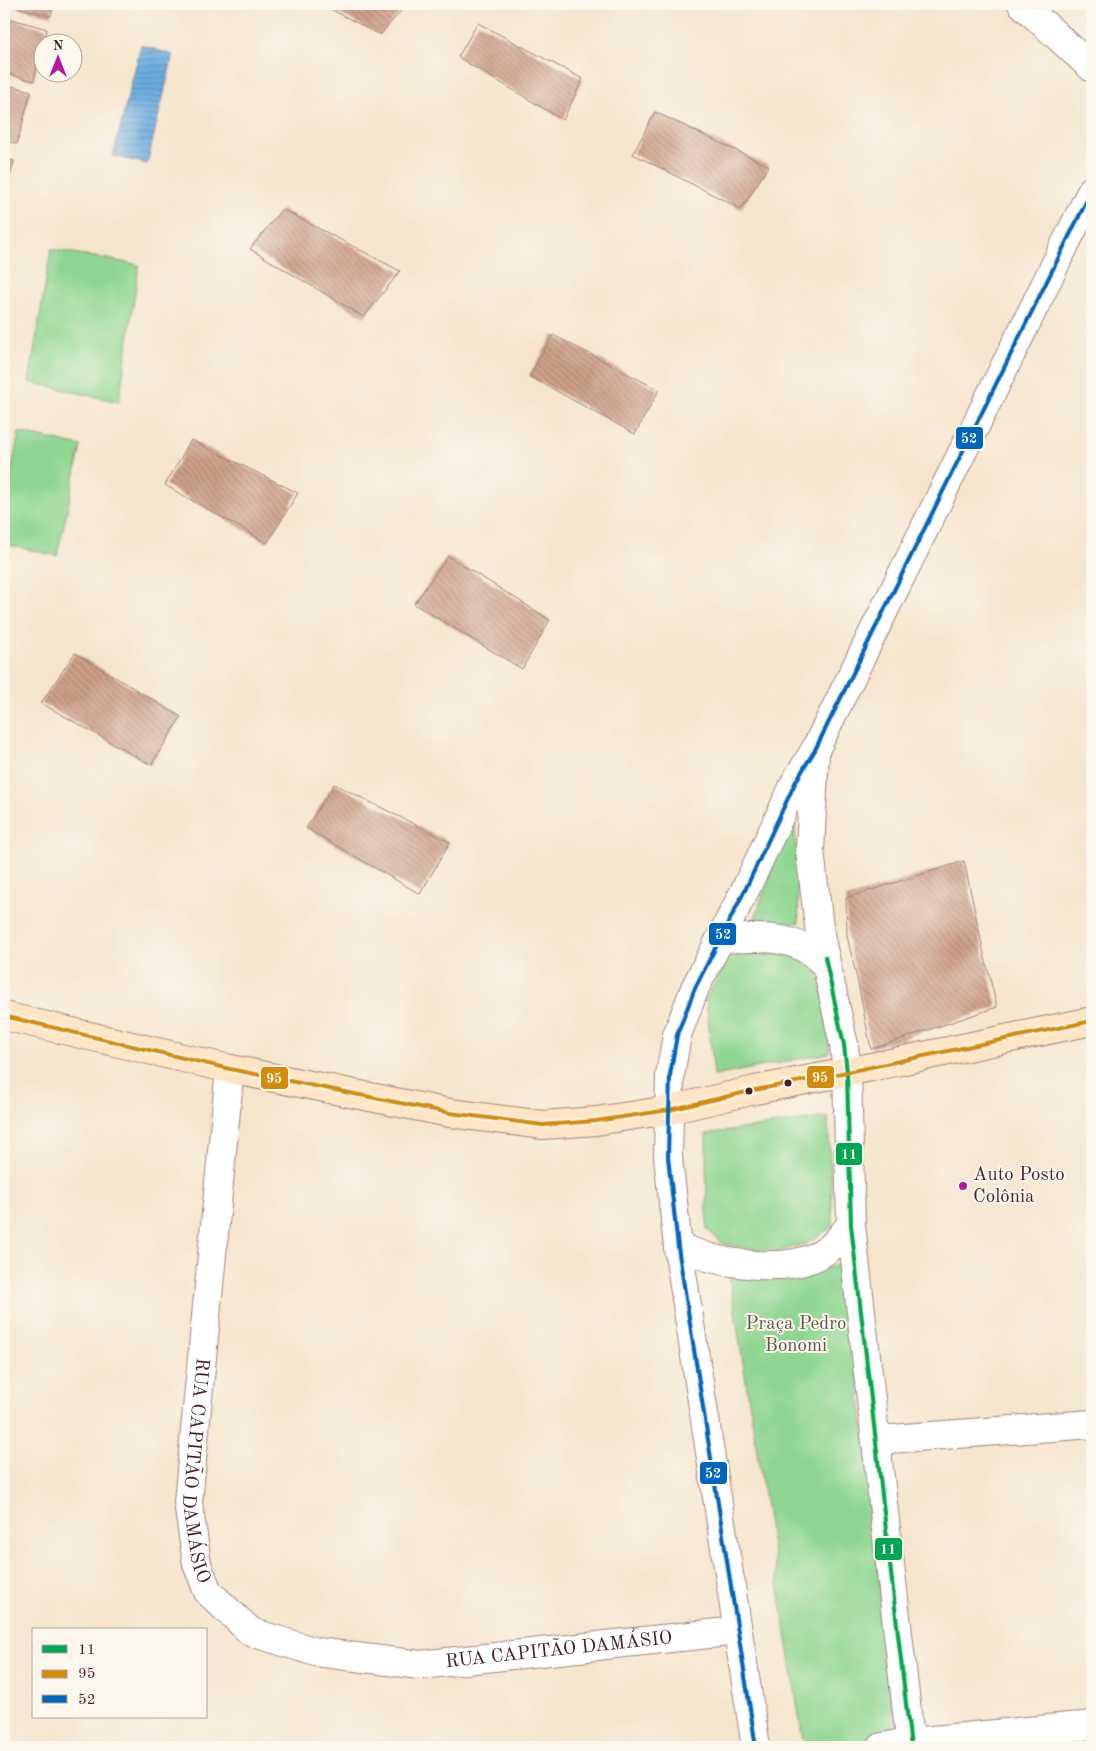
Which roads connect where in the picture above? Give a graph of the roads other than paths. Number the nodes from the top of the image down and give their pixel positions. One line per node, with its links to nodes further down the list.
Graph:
1 (1022, 4): 2 (street)
2 (1092, 68)
3 (1092, 190): 4 (street)
4 (815, 750): 5 (street); 6 (street)
5 (720, 939): 6 (street); 11 (street)
6 (826, 965): 10 (street)
7 (4, 1016): 9 (main road)
8 (1092, 1021): 10 (main road)
9 (230, 1069): 11 (main road); 16 (street, RUA CAPITÃO DAMÁSIO)
10 (847, 1072): 11 (main road); 12 (street)
11 (669, 1110): 13 (street)
12 (851, 1225): 13 (street); 15 (street)
13 (678, 1246): 16 (street)
14 (1092, 1424): 15 (street)
15 (877, 1440): 18 (street)
16 (737, 1631): 19 (street)
17 (1092, 1725): 18 (street)
18 (911, 1745): 20 (street)
19 (756, 1747)
20 (882, 1747)

